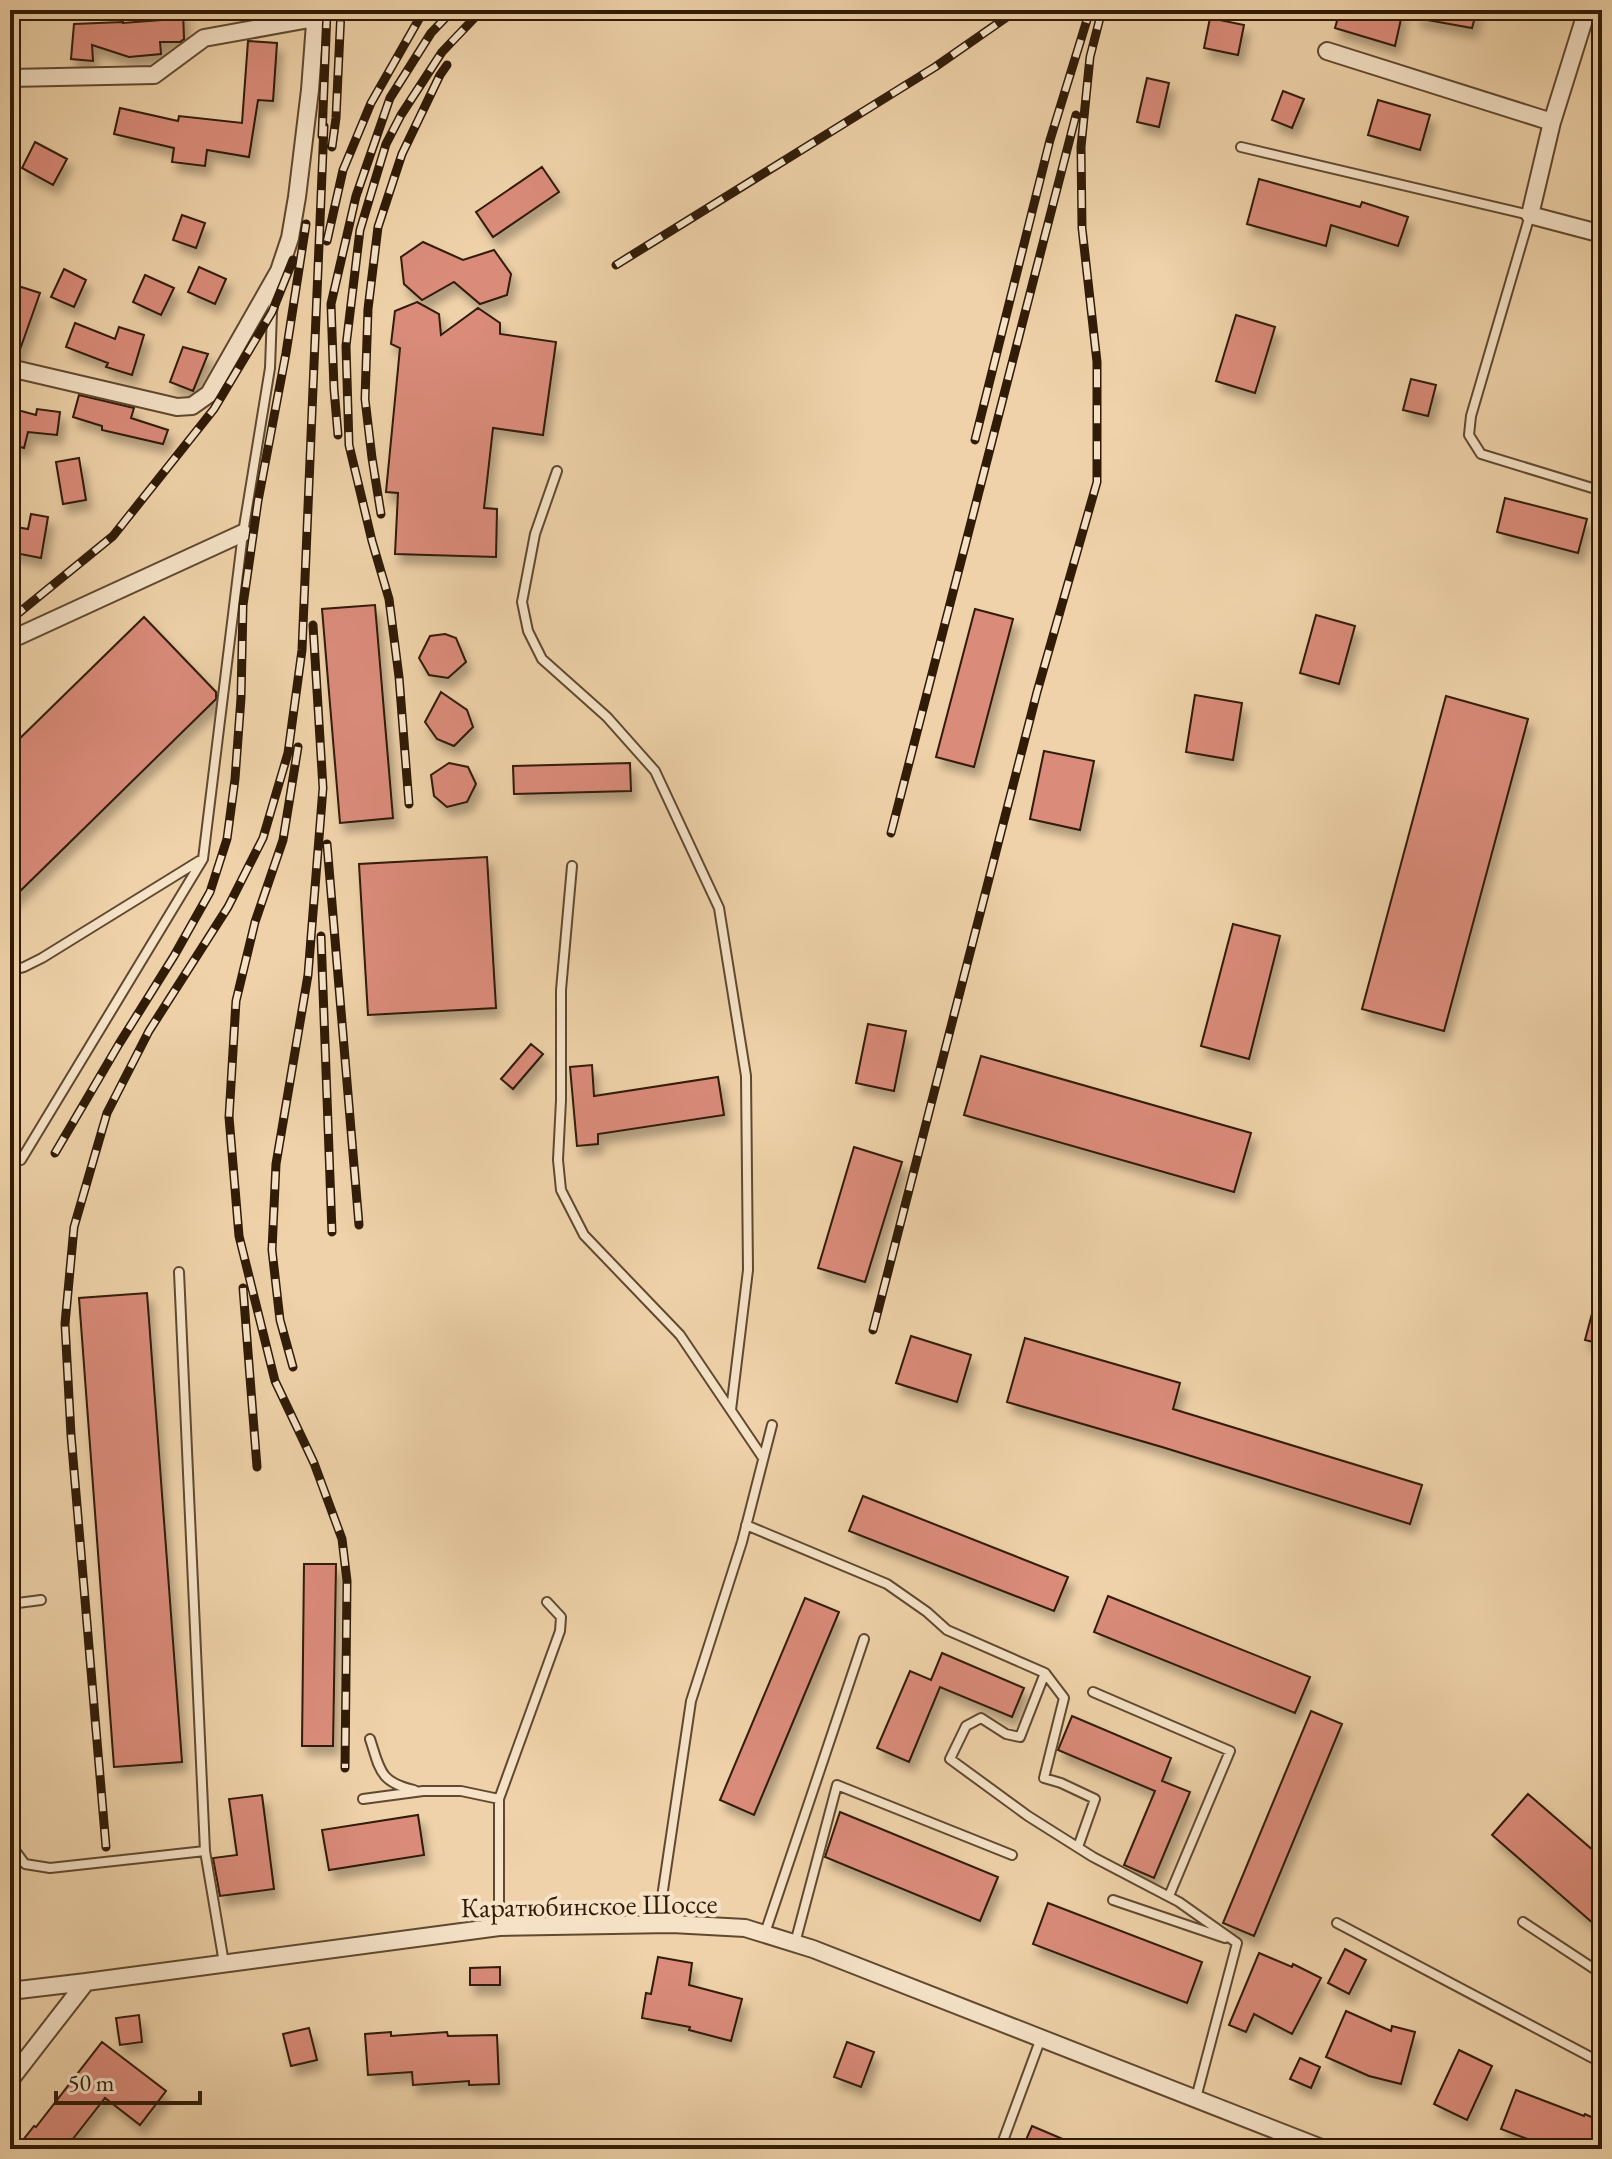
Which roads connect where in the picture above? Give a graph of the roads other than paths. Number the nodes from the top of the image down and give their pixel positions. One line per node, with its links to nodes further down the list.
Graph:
1 (1587, 10): 5 (street)
2 (315, 14): 4 (street); 9 (street)
3 (1327, 51): 5 (street)
4 (10, 78)
5 (1552, 122): 7 (street)
6 (1241, 147): 7 (lane)
7 (1530, 215): 8 (street); 12 (lane)
8 (1602, 234)
9 (279, 271): 10 (street); 13 (lane)
10 (10, 368)
11 (557, 471): 20 (lane)
12 (1602, 491)
13 (243, 533): 14 (street); 15 (lane)
14 (10, 640)
15 (203, 859): 17 (lane); 18 (lane)
16 (572, 866): 20 (lane)
17 (10, 971)
18 (21, 1160)
19 (179, 1272): 36 (lane)
20 (731, 1410): 22 (lane)
21 (772, 1425): 22 (lane)
22 (763, 1458): 23 (lane)
23 (746, 1525): 28 (lane); 42 (lane)
24 (41, 1600): 26 (lane)
25 (547, 1602): 33 (lane)
26 (10, 1604)
27 (864, 1639): 44 (lane)
28 (1045, 1673): 35 (lane); 35 (lane)
29 (1093, 1692): 38 (lane)
30 (370, 1739): 31 (lane)
31 (423, 1791): 32 (lane); 33 (lane)
32 (363, 1799)
33 (499, 1799): 43 (lane)
34 (10, 1838): 36 (lane)
35 (1078, 1847): 38 (lane)
36 (205, 1851): 47 (lane)
37 (1012, 1855): 45 (lane)
38 (1169, 1896): 46 (lane)
39 (1113, 1900): 46 (lane)
40 (1523, 1922): 48 (lane)
41 (1337, 1923): 52 (lane)
42 (657, 1925): 43 (street, Каратюбинское Шоссе); 44 (street, Каратюбинское Шоссе)
43 (499, 1927): 47 (street, Каратюбинское Шоссе)
44 (764, 1934): 45 (street, Каратюбинское Шоссе)
45 (794, 1943): 51 (street, Каратюбинское Шоссе)
46 (1237, 1943): 54 (lane)
47 (224, 1964): 49 (street, Каратюбинское Шоссе)
48 (1602, 1974)
49 (86, 1982): 50 (street, Каратюбинское Шоссе); 53 (street)
50 (10, 1991)
51 (1041, 2038): 54 (street, Каратюбинское Шоссе); 55 (lane)
52 (1602, 2063)
53 (10, 2080)
54 (1196, 2099): 56 (street, Каратюбинское Шоссе)
55 (1000, 2149)
56 (1324, 2149)

